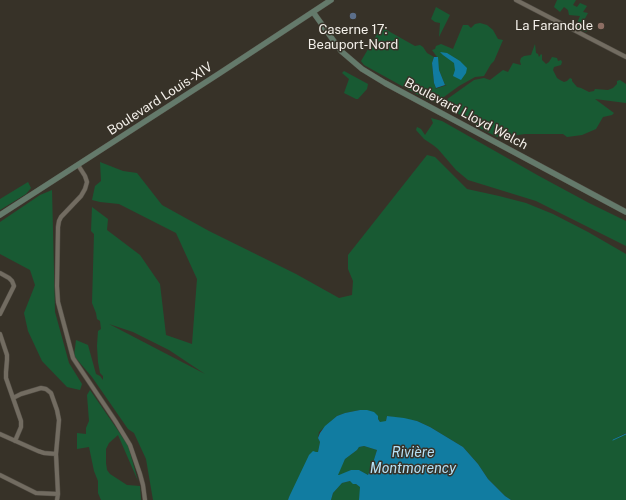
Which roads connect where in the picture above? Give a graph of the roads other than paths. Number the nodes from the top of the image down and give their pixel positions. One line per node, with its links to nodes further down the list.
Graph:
1 (331, 0): 3 (main road, Boulevard Louis-XIV)
2 (516, 0): 4 (street)
3 (313, 12): 5 (main road, Boulevard Louis-XIV); 6 (main road, Boulevard Lloyd Welch)
4 (626, 57)
5 (78, 165): 7 (main road, Boulevard Louis-XIV); 18 (street)
6 (626, 212)
7 (0, 215)
8 (0, 273): 9 (street)
9 (0, 314)
10 (0, 334): 11 (street)
11 (13, 398): 13 (street); 14 (street)
12 (0, 434): 13 (street)
13 (15, 441): 14 (street)
14 (56, 454): 16 (street)
15 (0, 475): 16 (street)
16 (58, 494): 17 (street)
17 (57, 500)
18 (145, 500)

